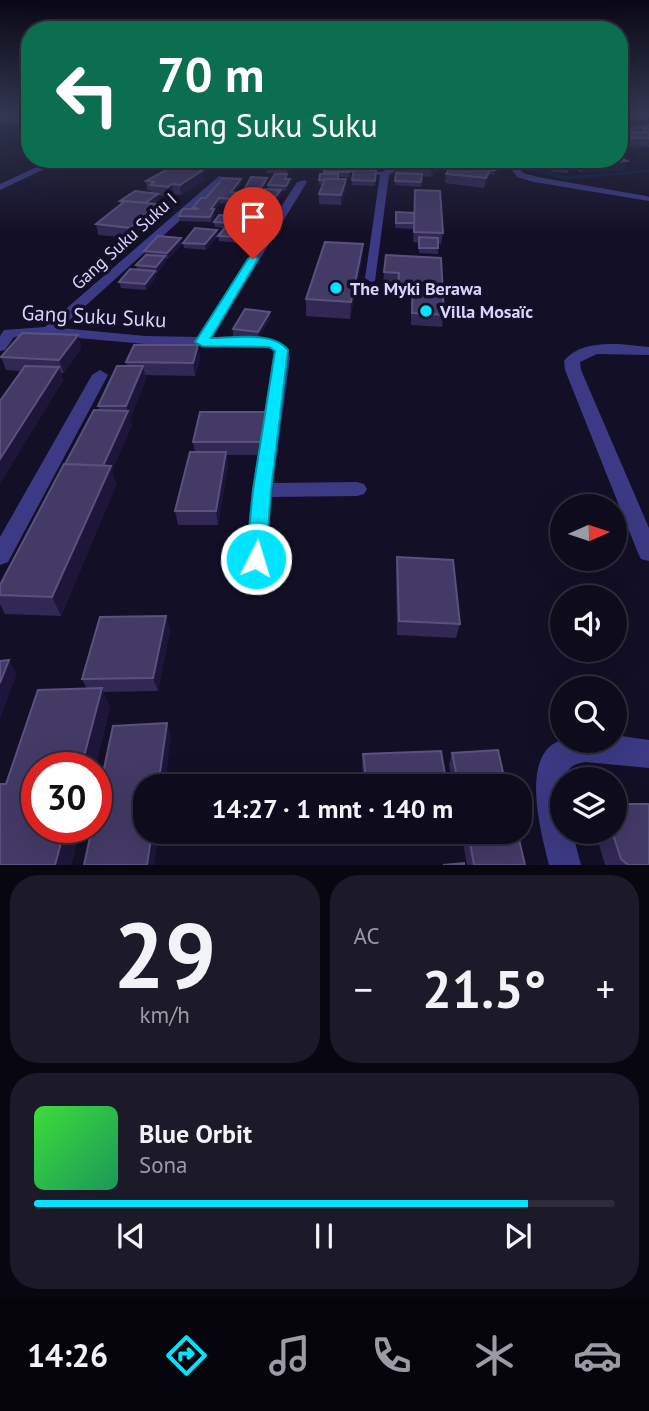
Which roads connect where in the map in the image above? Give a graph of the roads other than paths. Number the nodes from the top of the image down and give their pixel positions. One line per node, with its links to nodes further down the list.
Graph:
1 (42, 168): 8 (street)
2 (324, 168): 5 (street)
3 (394, 168): 5 (street)
4 (514, 168): 9 (street)
5 (385, 174): 10 (street)
6 (222, 178): 11 (street, Gang Suku Suku I)
7 (302, 182): 12 (street)
8 (0, 187)
9 (646, 199)
10 (371, 278)
11 (49, 331): 12 (street, Gang Suku Suku); 13 (street, Gang Suku Suku)
12 (202, 342): 17 (street, Gang Suku Suku)
13 (0, 347)
14 (649, 351): 18 (street)
15 (100, 375): 19 (street)
16 (357, 489): 17 (street)
17 (262, 490): 20 (street)
18 (649, 553)
19 (0, 556)
20 (256, 559)
21 (649, 754): 22 (street)
22 (565, 865)

